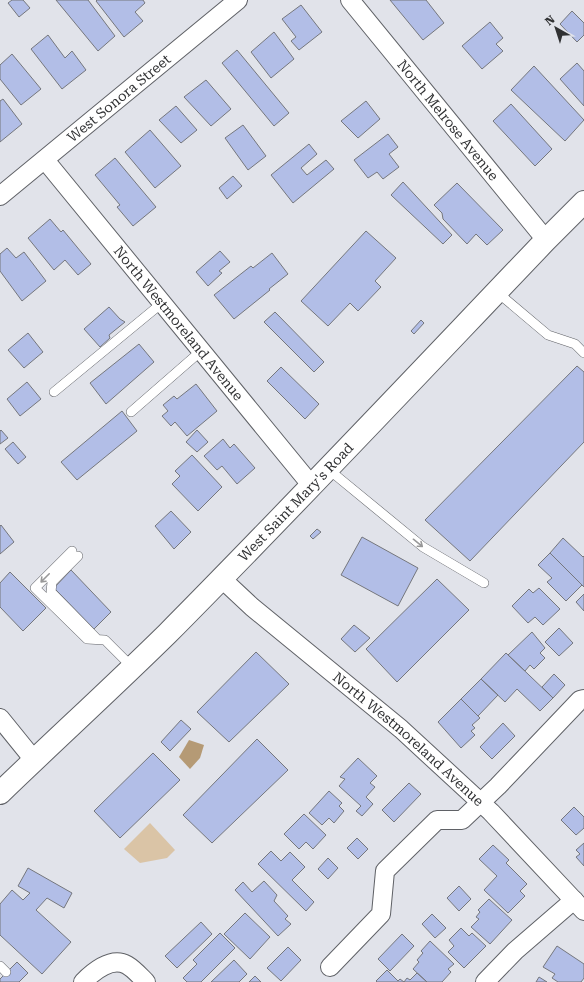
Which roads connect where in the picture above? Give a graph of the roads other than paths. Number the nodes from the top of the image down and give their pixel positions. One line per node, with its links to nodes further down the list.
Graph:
1 (238, 0): 3 (street, West Sonora Street)
2 (350, 0): 6 (street, North Melrose Avenue)
3 (45, 160): 4 (street, West Sonora Street); 8 (street, North Westmoreland Avenue)
4 (0, 196)
5 (584, 202): 6 (main road, West Saint Mary's Road)
6 (546, 240): 7 (main road, West Saint Mary's Road)
7 (497, 292): 10 (lane); 13 (main road, West Saint Mary's Road)
8 (162, 303): 9 (street, North Westmoreland Avenue); 11 (lane)
9 (201, 351): 12 (lane); 14 (street, North Westmoreland Avenue)
10 (584, 353)
11 (54, 392)
12 (131, 412)
13 (328, 469): 14 (main road, West Saint Mary's Road); 16 (lane, one-way to 16)
14 (312, 486): 15 (main road, West Saint Mary's Road)
15 (221, 578): 18 (main road, West Saint Mary's Road); 23 (street, North Westmoreland Avenue)
16 (484, 583)
17 (97, 639): 17 (lane, one-way to 17); 18 (lane)
18 (132, 667): 21 (main road, West Saint Mary's Road)
19 (584, 699): 23 (street)
20 (0, 718): 21 (street)
21 (34, 760): 22 (main road, West Saint Mary's Road)
22 (0, 793)
23 (480, 802): 24 (street, North Westmoreland Avenue); 25 (street)
24 (579, 905): 28 (street)
25 (330, 967)
26 (83, 982): 27 (street)
27 (146, 982)
28 (485, 982)

